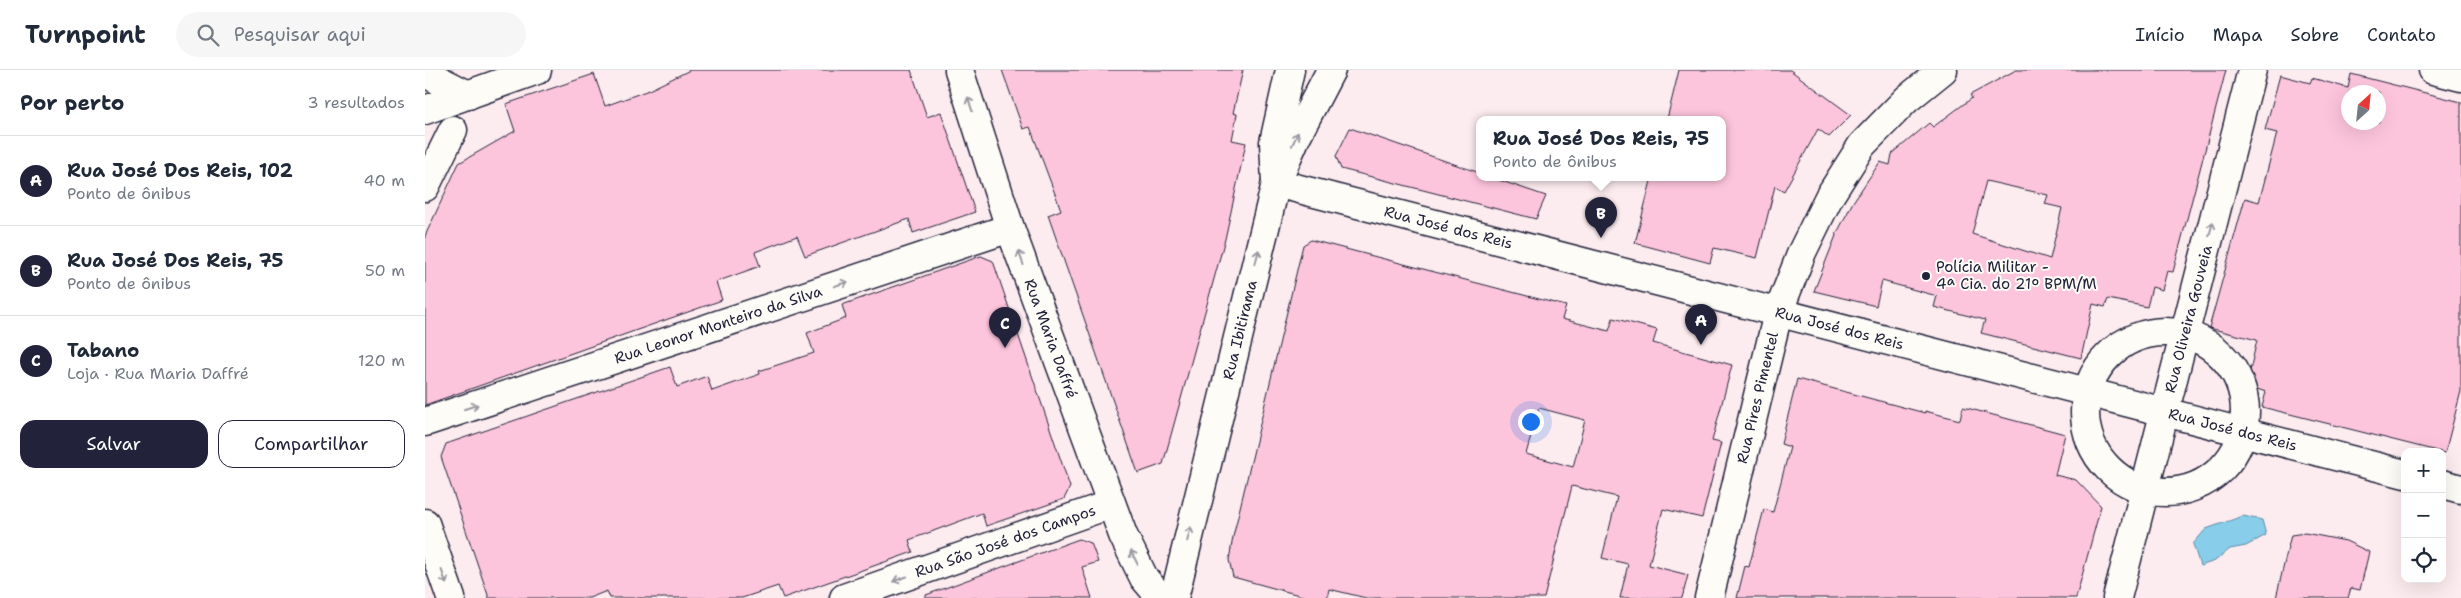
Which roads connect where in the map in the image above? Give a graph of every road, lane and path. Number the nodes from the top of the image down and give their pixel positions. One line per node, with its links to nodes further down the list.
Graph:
1 (537, 70): 10 (street)
2 (959, 70): 15 (street, Rua Maria Daffré, one-way to 2)
3 (1290, 70): 13 (street)
4 (1331, 70): 13 (street, Rua Ibitirama, one-way to 4)
5 (1943, 70): 16 (street, Rua Pires Pimentel)
6 (2252, 70): 17 (street, Rua Oliveira Gouveia, one-way to 6)
7 (2433, 70): 9 (street)
8 (425, 74): 10 (street)
9 (2461, 77)
10 (468, 95): 11 (street)
11 (425, 110)
12 (453, 130): 14 (street)
13 (1276, 183): 16 (street, Rua José dos Reis); 31 (street, Rua Ibitirama, one-way to 13)
14 (425, 187)
15 (1011, 228): 20 (street, Rua Leonor Monteiro da Silva, one-way to 15); 26 (street, Rua Maria Daffré, one-way to 15)
16 (1778, 314): 18 (street, Rua José dos Reis); 32 (street, Rua Pires Pimentel)
17 (2184, 334): 18 (street); 19 (street, Rua Oliveira Gouveia); 21 (street)
18 (2086, 392): 19 (street, Rua José dos Reis); 25 (street)
19 (2164, 412): 21 (street, Rua José dos Reis); 25 (street, Rua Oliveira Gouveia)
20 (425, 422)
21 (2243, 433): 22 (street, Rua José dos Reis); 25 (street)
22 (2401, 473)
23 (2446, 485): 24 (street)
24 (2461, 489)
25 (2145, 490): 33 (street, Rua Oliveira Gouveia)
26 (1111, 504): 29 (street, Rua São José dos Campos, one-way to 29); 30 (street, Rua Maria Daffré, one-way to 26)
27 (425, 523): 28 (street, one-way to 28)
28 (451, 598)
29 (844, 598)
30 (1161, 598)
31 (1173, 598)
32 (1709, 598)
33 (2117, 598)

